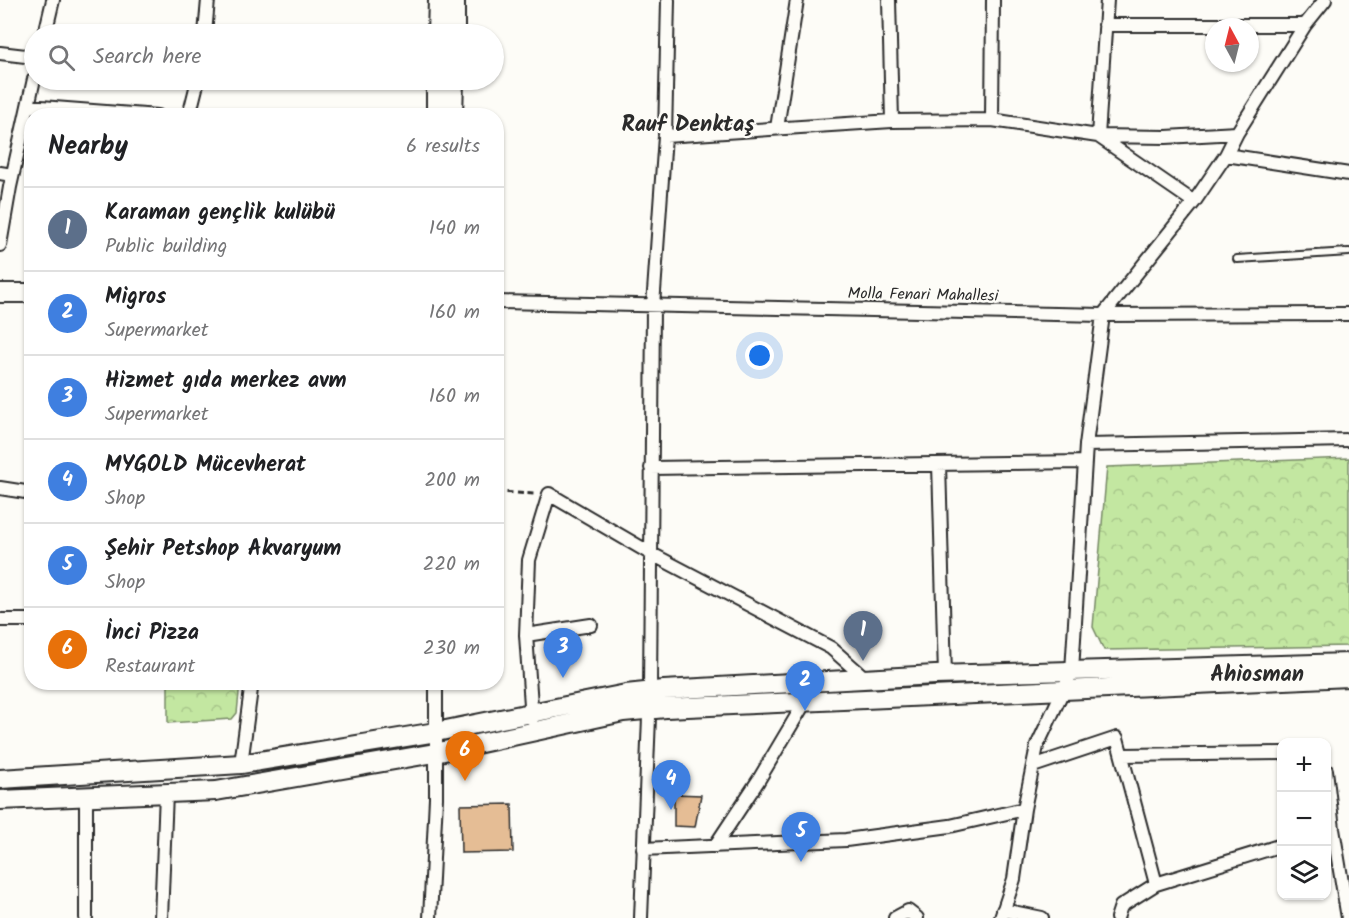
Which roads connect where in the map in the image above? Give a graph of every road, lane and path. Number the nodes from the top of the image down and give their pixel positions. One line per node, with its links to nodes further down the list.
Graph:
1 (53, 0): 11 (street)
2 (207, 0): 12 (street)
3 (438, 0): 13 (main road)
4 (455, 0): 14 (main road)
5 (668, 0): 33 (street)
6 (797, 0): 31 (street)
7 (889, 0): 30 (street)
8 (993, 0): 29 (street)
9 (1107, 0): 15 (street)
10 (1325, 0): 16 (street)
11 (47, 24)
12 (206, 24)
13 (437, 24)
14 (455, 24)
15 (1105, 25): 16 (street); 34 (street)
16 (1305, 25): 32 (street)
17 (0, 53): 18 (street)
18 (24, 56)
19 (32, 90): 23 (street)
20 (196, 90): 25 (street)
21 (436, 90): 26 (main road)
22 (454, 90): 27 (main road)
23 (28, 106): 24 (street)
24 (54, 108)
25 (191, 108)
26 (435, 108)
27 (453, 108)
28 (24, 118): 36 (street)
29 (992, 120): 30 (street); 34 (street)
30 (892, 121): 31 (street)
31 (777, 128): 33 (street)
32 (1237, 133): 34 (street); 35 (street)
33 (665, 136): 45 (street)
34 (1098, 136): 38 (street)
35 (1226, 155): 37 (street); 38 (street)
36 (6, 174): 39 (street)
37 (1349, 174)
38 (1194, 202): 47 (street)
39 (0, 245)
40 (1349, 252): 41 (lane)
41 (1237, 259)
42 (0, 293): 43 (main road)
43 (24, 293)
44 (504, 302): 45 (street, Molla Fenari Mahallesi)
45 (653, 306): 47 (street, Molla Fenari Mahallesi); 52 (street)
46 (1349, 314): 47 (street, Molla Fenari Mahallesi)
47 (1103, 315): 49 (street)
48 (1349, 440): 49 (street)
49 (1086, 445): 50 (street)
50 (1084, 462): 51 (street); 63 (street)
51 (939, 464): 52 (street); 64 (street)
52 (651, 468): 57 (street)
53 (0, 488): 54 (street)
54 (24, 492)
55 (504, 492): 56 (path)
56 (549, 494): 57 (street); 61 (street)
57 (650, 553): 66 (street); 70 (street)
58 (0, 620): 59 (street)
59 (24, 620)
60 (591, 625): 61 (street)
61 (526, 635): 72 (street)
62 (1349, 663): 63 (main road)
63 (1072, 671): 64 (main road); 69 (street)
64 (945, 675): 66 (main road)
65 (1349, 677): 69 (main road)
66 (866, 679): 70 (main road)
67 (251, 690): 77 (street)
68 (436, 690): 73 (street)
69 (1065, 690): 71 (main road); 78 (street)
70 (650, 700): 71 (main road); 72 (main road); 87 (street)
71 (805, 702): 85 (street)
72 (532, 722): 73 (main road); 74 (main road)
73 (436, 732): 74 (street); 77 (main road)
74 (435, 753): 80 (main road); 92 (street)
75 (1277, 753): 76 (street)
76 (1122, 755): 78 (street); 88 (street)
77 (241, 764): 79 (main road)
78 (1033, 766): 83 (street)
79 (0, 779)
80 (166, 793): 81 (main road); 91 (street)
81 (86, 797): 82 (main road); 90 (street)
82 (0, 800)
83 (1024, 809): 85 (street); 89 (street)
84 (1331, 835): 98 (street)
85 (715, 846): 87 (street)
86 (1278, 846): 88 (street)
87 (643, 849): 93 (street)
88 (1156, 884): 97 (street)
89 (1002, 914): 96 (street)
90 (86, 918)
91 (161, 918)
92 (430, 918)
93 (641, 918)
94 (895, 918): 95 (street)
95 (917, 918)
96 (1042, 918)
97 (1117, 918)
98 (1348, 918)

